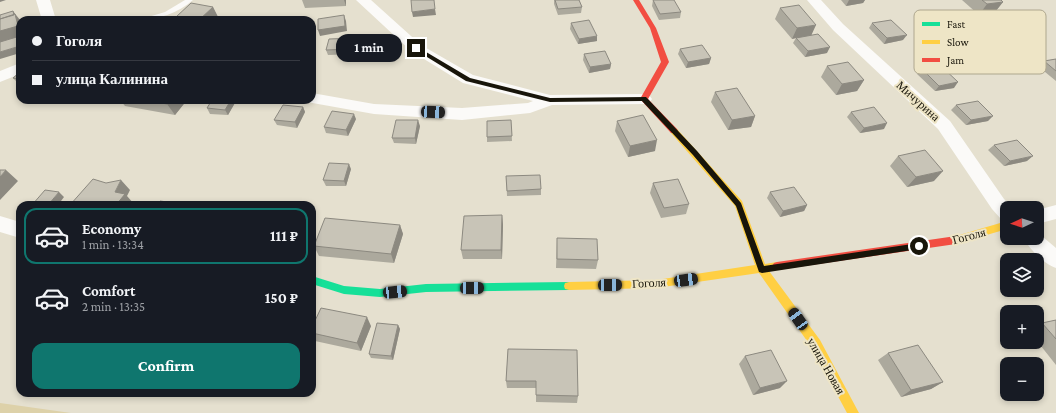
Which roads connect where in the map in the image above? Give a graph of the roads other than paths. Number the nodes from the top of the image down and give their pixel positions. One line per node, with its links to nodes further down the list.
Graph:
1 (43, 0): 6 (street)
2 (190, 0): 7 (lane)
3 (363, 0): 12 (street)
4 (636, 0): 11 (street)
5 (814, 0): 13 (street, Мичурина)
6 (48, 16)
7 (156, 16)
8 (16, 70): 9 (street)
9 (0, 77)
10 (316, 99): 12 (street)
11 (644, 99): 12 (street); 21 (street, улица Новая)
12 (550, 100)
13 (1000, 206)
14 (1056, 212): 15 (street)
15 (1044, 215)
16 (0, 224): 18 (street)
17 (1000, 227): 21 (street, Гоголя)
18 (16, 229)
19 (1040, 245): 20 (street)
20 (1056, 260)
21 (762, 270): 22 (street, Гоголя); 23 (street, улица Новая)
22 (316, 281)
23 (853, 413)

